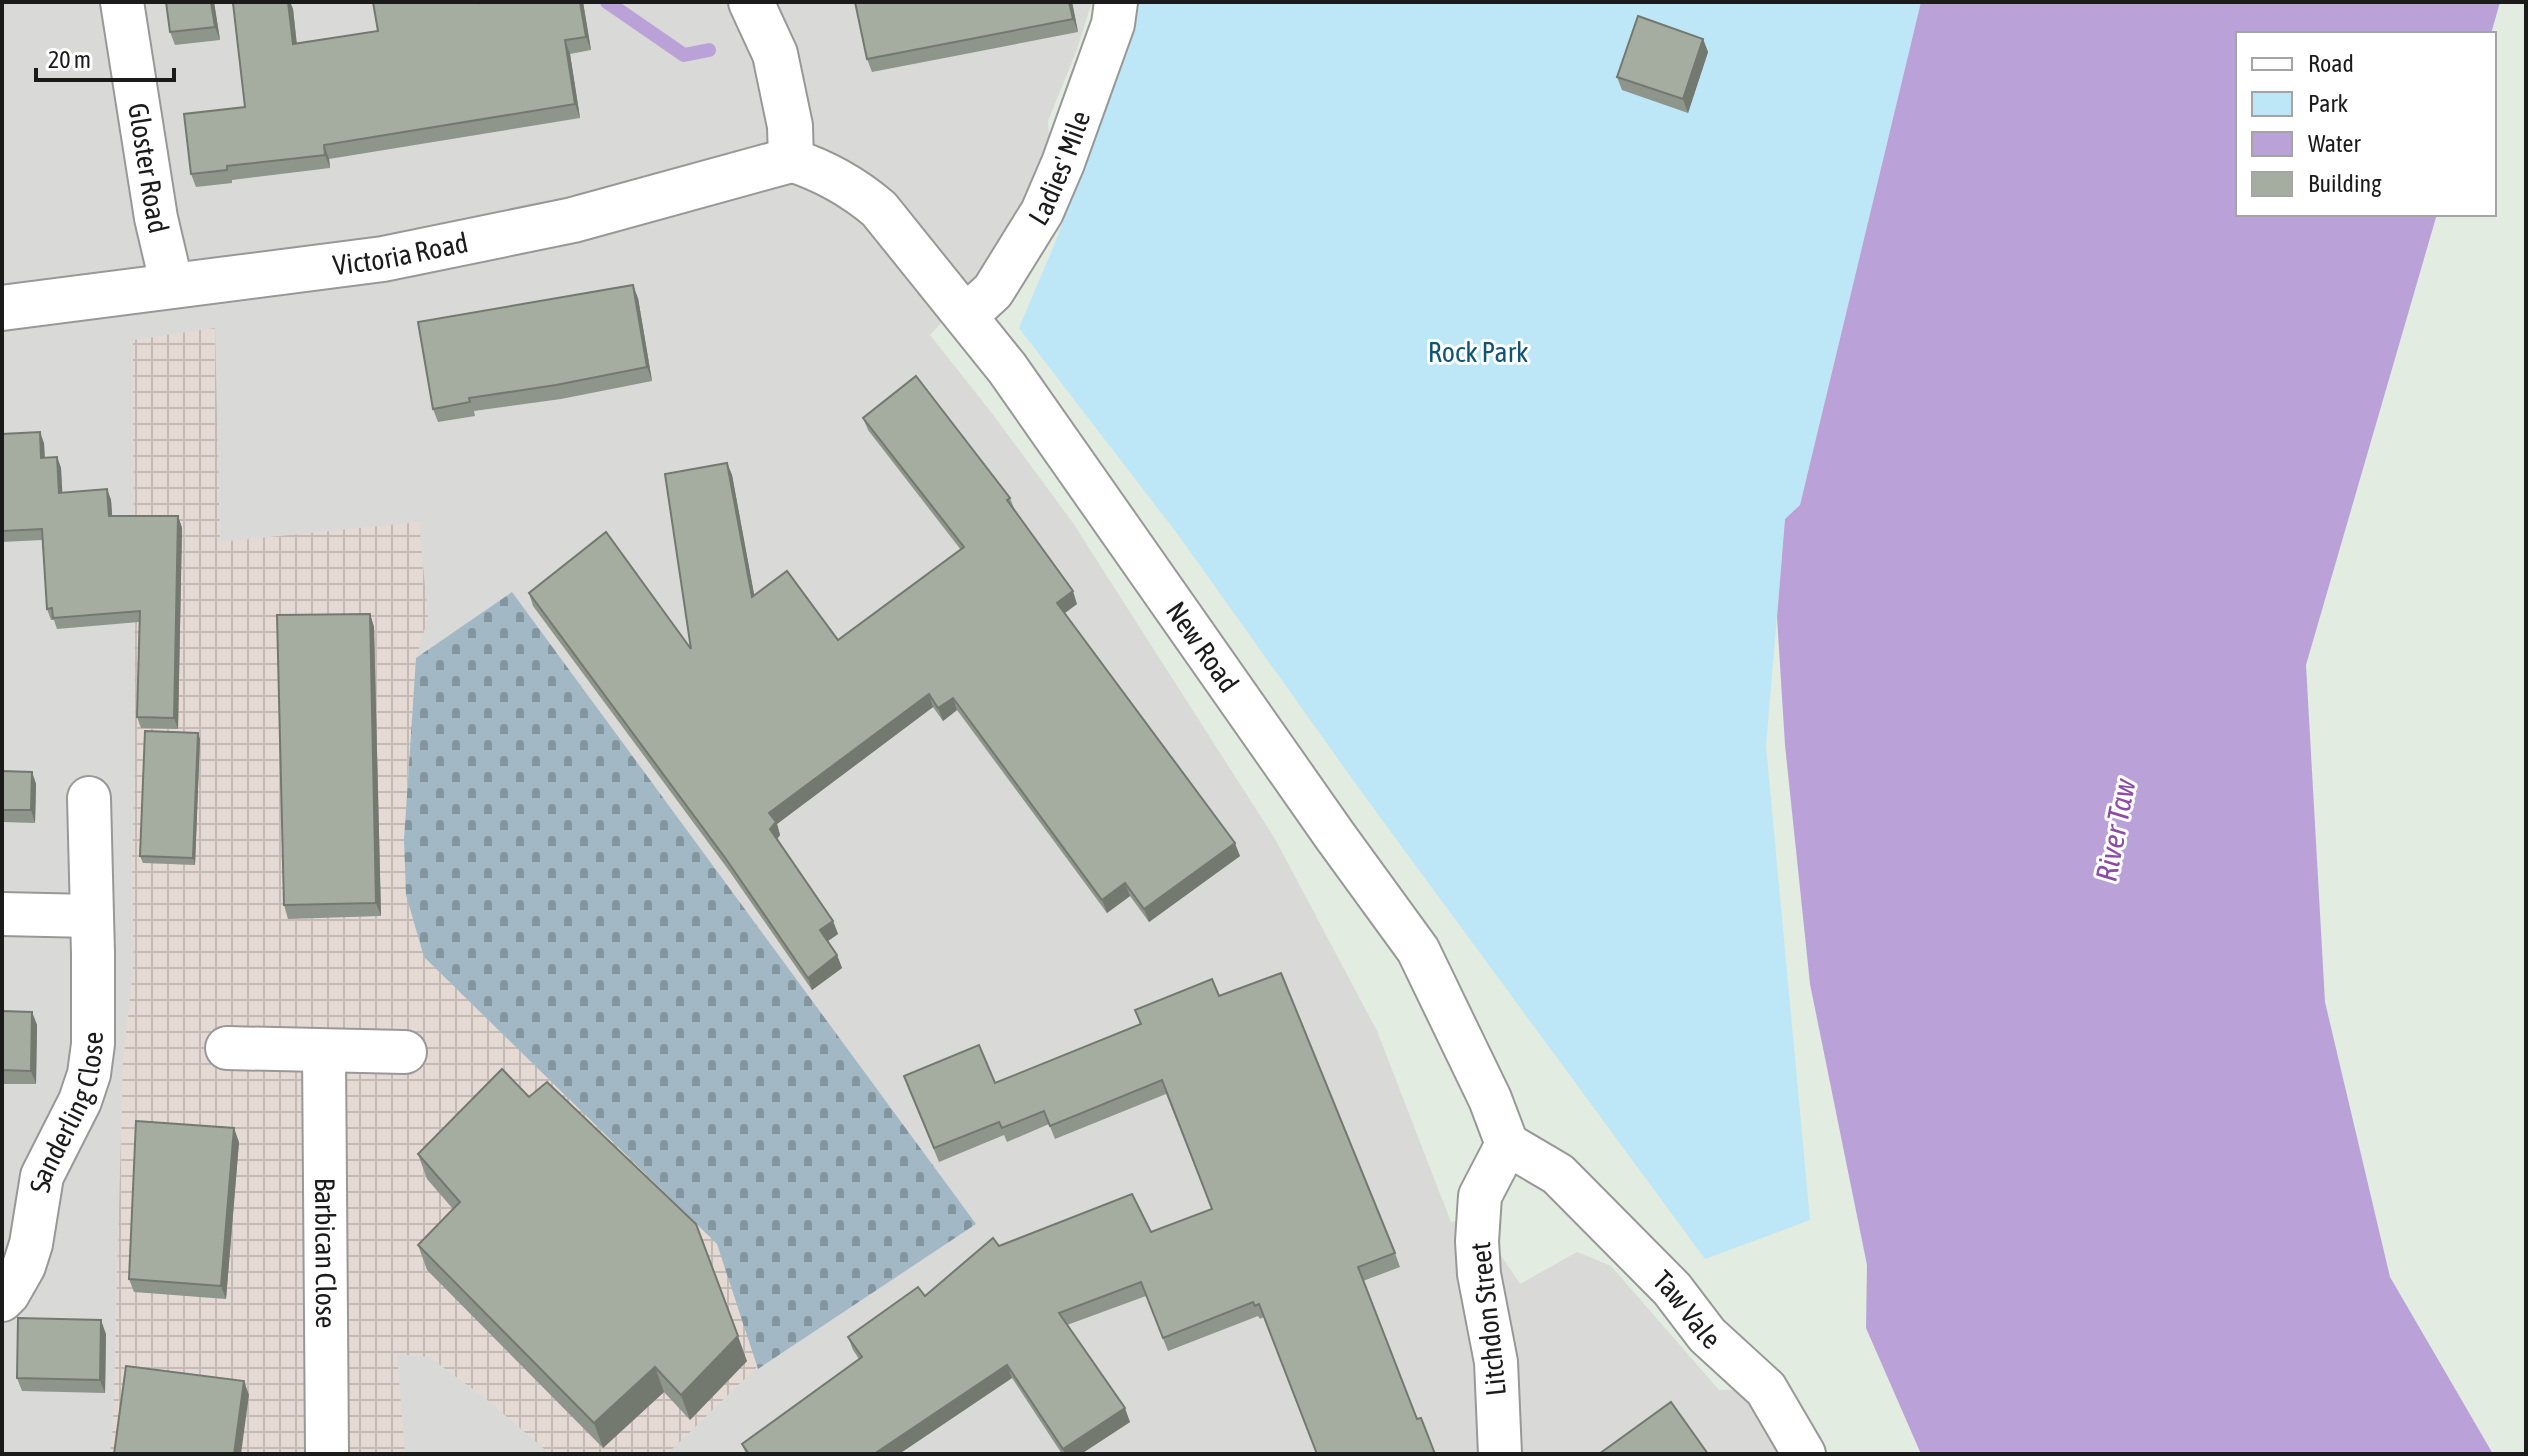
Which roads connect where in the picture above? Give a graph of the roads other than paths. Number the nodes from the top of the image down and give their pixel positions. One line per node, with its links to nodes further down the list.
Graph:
1 (122, 2): 5 (street, Gloster Road)
2 (751, 2): 4 (street)
3 (1116, 2): 7 (street, Ladies' Mile)
4 (791, 160): 5 (street, Victoria Road); 7 (street, New Road)
5 (172, 286): 6 (street, Victoria Road)
6 (2, 308)
7 (967, 315): 14 (street, New Road)
8 (89, 798): 10 (street, Sanderling Close)
9 (2, 914): 10 (street)
10 (91, 916): 15 (street, Sanderling Close)
11 (227, 1048): 12 (street)
12 (324, 1051): 13 (street); 16 (street, Barbican Close)
13 (405, 1052)
14 (1507, 1144): 17 (street, Litchdon Street); 18 (street, Taw Vale)
15 (2, 1300)
16 (327, 1454)
17 (1500, 1454)
18 (1804, 1454)

